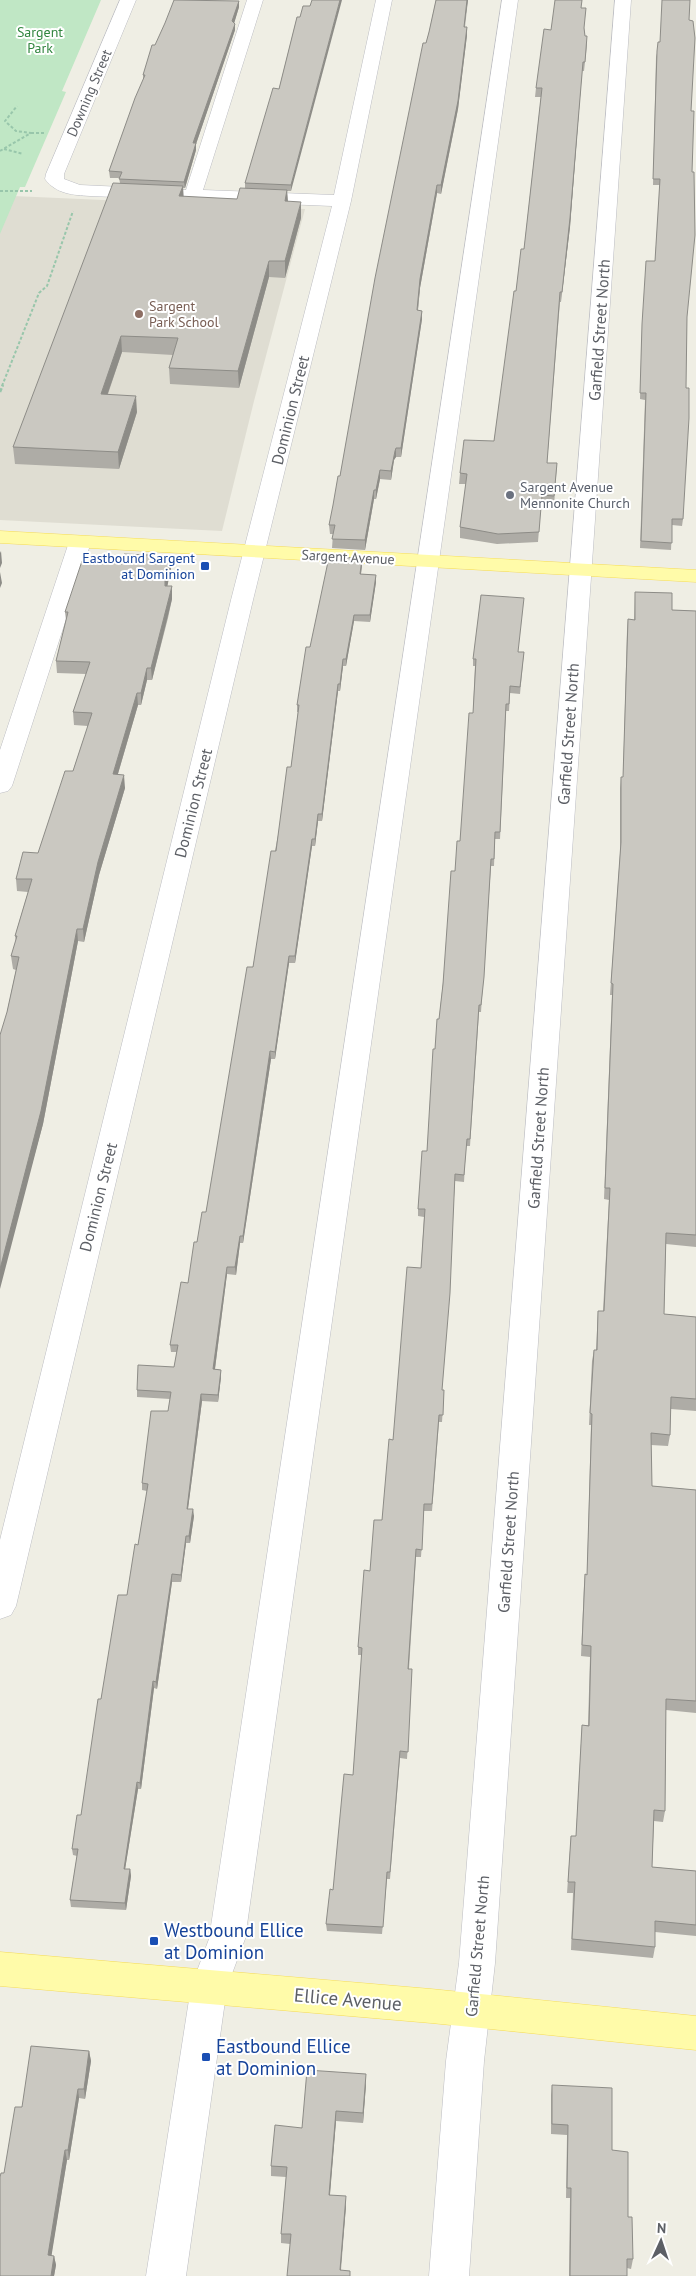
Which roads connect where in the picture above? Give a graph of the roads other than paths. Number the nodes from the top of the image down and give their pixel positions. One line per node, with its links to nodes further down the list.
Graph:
1 (128, 0): 6 (street, Downing Street)
2 (255, 0): 6 (street)
3 (384, 0): 7 (street, Dominion Street)
4 (510, 0): 11 (street)
5 (623, 0): 12 (street, Garfield Street North)
6 (193, 195): 7 (street)
7 (342, 201): 10 (street, Dominion Street)
8 (0, 537): 9 (main road, Sargent Avenue)
9 (80, 542): 10 (main road, Sargent Avenue); 14 (street)
10 (254, 552): 11 (main road, Sargent Avenue); 15 (street, Dominion Street)
11 (427, 561): 12 (main road, Sargent Avenue); 17 (street)
12 (581, 570): 13 (main road, Sargent Avenue); 18 (street, Garfield Street North)
13 (696, 576)
14 (0, 786)
15 (0, 1606)
16 (0, 1969): 17 (main road, Ellice Avenue)
17 (208, 1986): 18 (main road, Ellice Avenue); 20 (street)
18 (472, 2010): 19 (main road, Ellice Avenue); 21 (street, Garfield Street North)
19 (696, 2033)
20 (166, 2276)
21 (449, 2276)

